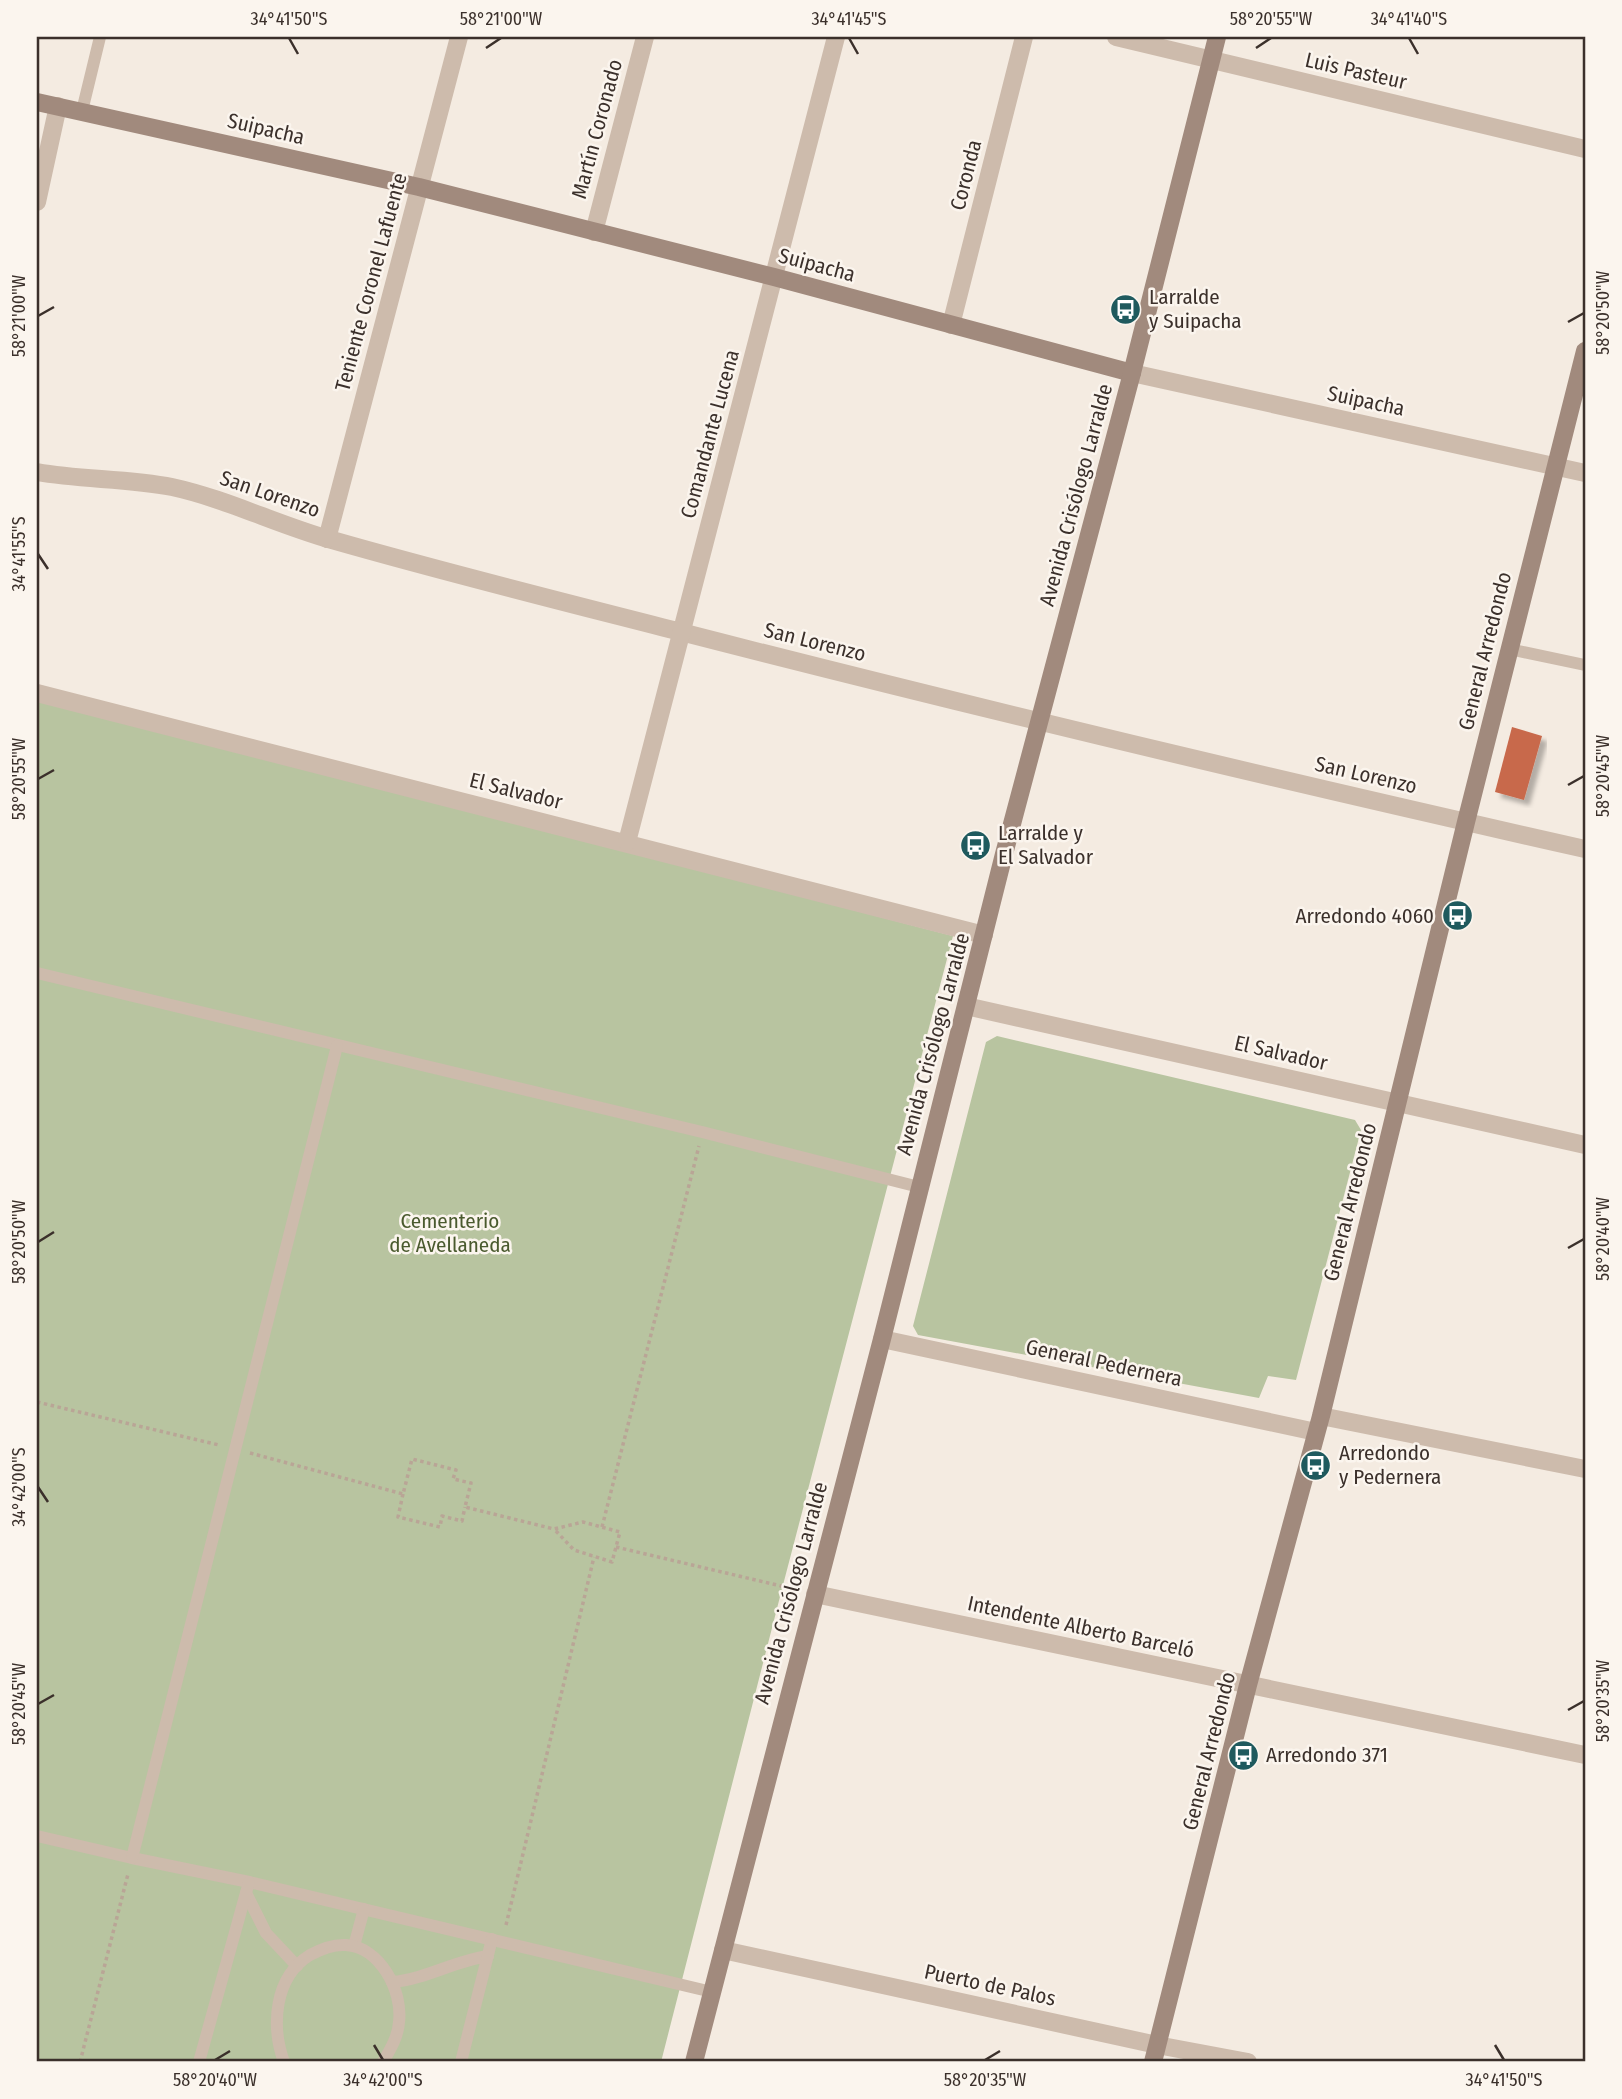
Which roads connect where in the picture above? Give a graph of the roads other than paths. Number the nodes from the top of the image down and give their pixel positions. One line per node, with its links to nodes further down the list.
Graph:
1 (100, 37): 11 (lane)
2 (459, 37): 13 (street, Teniente Coronel Lafuente)
3 (645, 37): 15 (street, Martín Coronado)
4 (836, 37): 16 (street, Comandante Lucena)
5 (1024, 37): 17 (street, Coronda)
6 (1116, 37): 8 (street, Luis Pasteur)
7 (1217, 37): 8 (street, Avenida Crisólogo Larralde)
8 (1211, 61): 12 (street, Luis Pasteur); 19 (street, Avenida Crisólogo Larralde)
9 (37, 102): 10 (street, Suipacha)
10 (58, 106): 11 (street, Suipacha); 14 (street)
11 (82, 111): 13 (street, Suipacha)
12 (1585, 149)
13 (419, 187): 15 (street, Suipacha); 23 (street, Teniente Coronel Lafuente)
14 (37, 202)
15 (594, 232): 16 (street, Suipacha)
16 (774, 277): 17 (street, Suipacha); 24 (street, Comandante Lucena)
17 (951, 325): 19 (street, Suipacha)
18 (1585, 351): 20 (street, General Arredondo)
19 (1132, 373): 20 (street, Suipacha); 28 (street, Avenida Crisólogo Larralde)
20 (1556, 466): 22 (street, Suipacha); 25 (street, General Arredondo)
21 (37, 472): 23 (street, San Lorenzo)
22 (1585, 473)
23 (327, 539): 24 (street, San Lorenzo)
24 (682, 633): 28 (street, San Lorenzo); 30 (street, Comandante Lucena)
25 (1510, 649): 26 (lane); 29 (street, General Arredondo)
26 (1585, 665)
27 (37, 692): 30 (street, El Salvador)
28 (1040, 721): 29 (street, San Lorenzo); 32 (street, Avenida Crisólogo Larralde)
29 (1466, 822): 31 (street, San Lorenzo); 36 (street, General Arredondo)
30 (627, 842): 32 (street, El Salvador)
31 (1585, 849)
32 (984, 935): 34 (street, Avenida Crisólogo Larralde)
33 (37, 973): 35 (lane)
34 (966, 1006): 36 (street, El Salvador); 38 (street, Avenida Crisólogo Larralde)
35 (337, 1046): 38 (lane); 46 (lane)
36 (1398, 1103): 37 (street, El Salvador); 40 (street, General Arredondo)
37 (1585, 1145)
38 (919, 1187): 39 (street, Avenida Crisólogo Larralde)
39 (882, 1339): 40 (street, General Pedernera); 42 (street, Avenida Crisólogo Larralde)
40 (1318, 1424): 41 (street, General Pedernera); 43 (street, General Arredondo)
41 (1585, 1469)
42 (815, 1594): 43 (street, Intendente Alberto Barceló); 51 (street, Avenida Crisólogo Larralde)
43 (1248, 1685): 44 (street, Intendente Alberto Barceló); 56 (street, General Arredondo)
44 (1585, 1755)
45 (37, 1836): 46 (lane)
46 (132, 1858): 47 (lane)
47 (247, 1887): 48 (lane); 53 (lane); 57 (lane)
48 (364, 1909): 49 (lane); 50 (lane)
49 (497, 1940): 52 (lane); 55 (lane)
50 (354, 1946): 53 (lane); 54 (lane)
51 (723, 1950): 55 (street, Avenida Crisólogo Larralde); 56 (street, Puerto de Palos)
52 (488, 1956): 54 (lane); 60 (lane)
53 (297, 1966): 58 (lane)
54 (392, 1982): 59 (lane)
55 (712, 1992): 61 (street, Avenida Crisólogo Larralde)
56 (1155, 2054): 62 (street, Puerto de Palos)
57 (199, 2062)
58 (282, 2062)
59 (383, 2062)
60 (461, 2062)
61 (694, 2062)
62 (1248, 2062)

